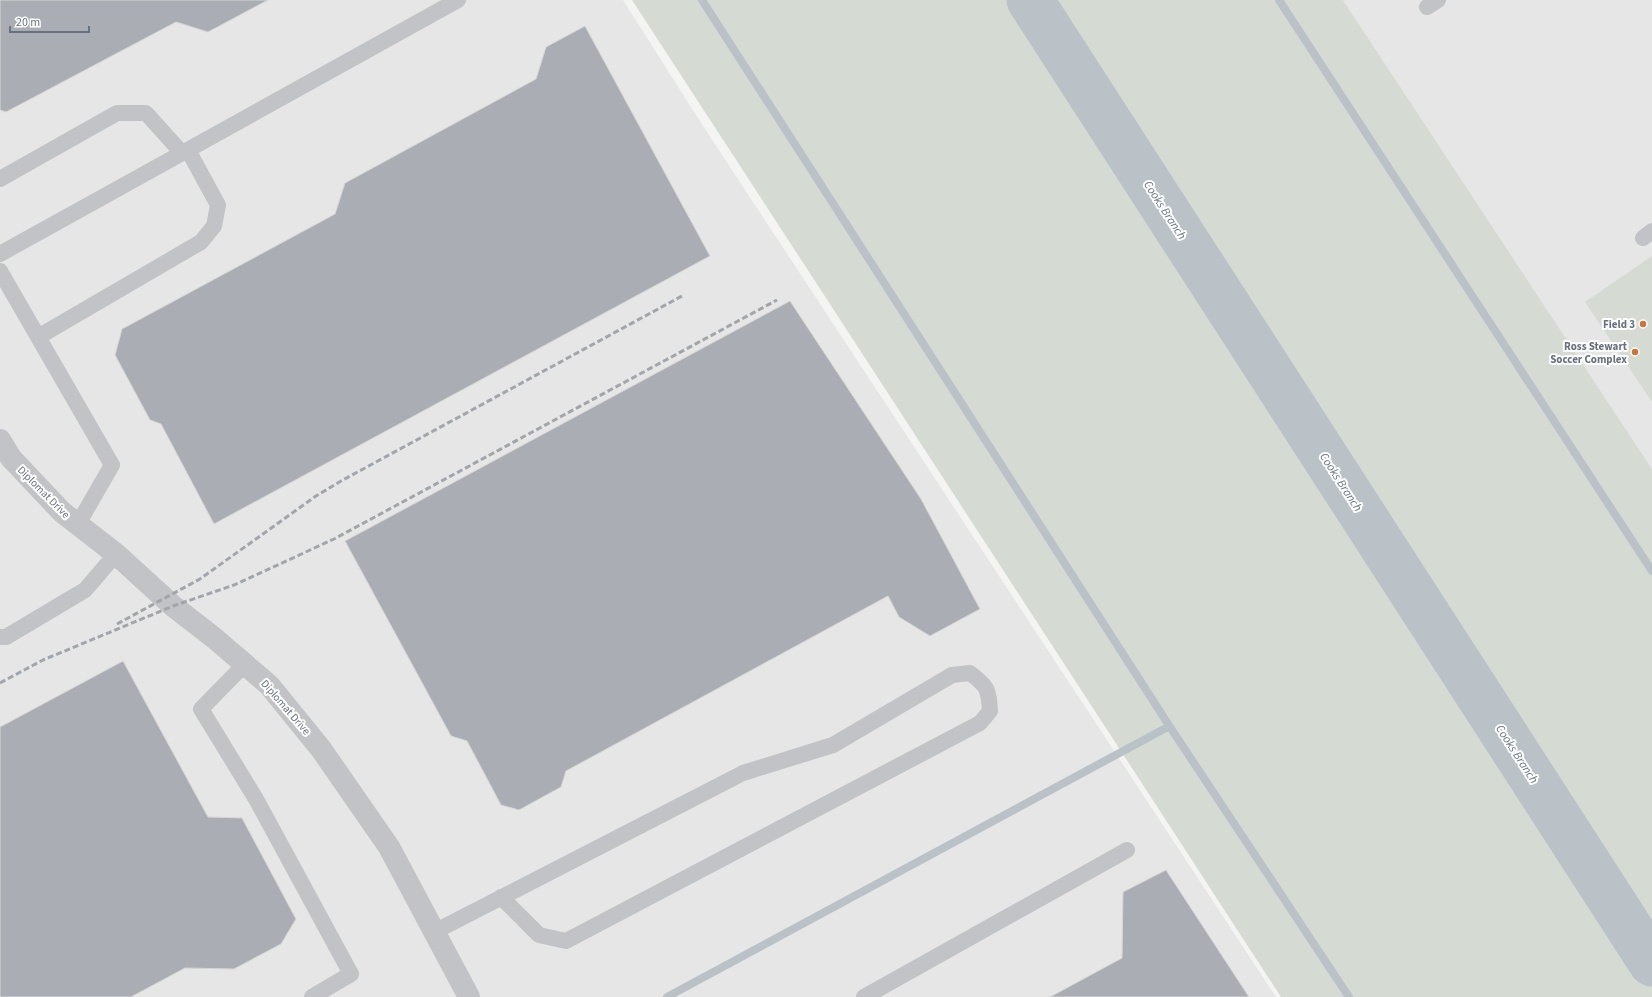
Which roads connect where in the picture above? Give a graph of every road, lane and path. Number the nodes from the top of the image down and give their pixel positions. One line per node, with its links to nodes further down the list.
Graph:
1 (458, 0): 2 (lane)
2 (185, 151): 3 (lane); 4 (lane); 6 (lane)
3 (0, 179)
4 (0, 254)
5 (0, 271): 6 (lane)
6 (38, 337): 8 (lane)
7 (0, 440): 8 (street, Diplomat Drive)
8 (78, 524): 9 (street, Diplomat Drive)
9 (116, 554): 10 (lane); 11 (street, Diplomat Drive)
10 (0, 637)
11 (245, 664): 14 (street, Diplomat Drive); 15 (lane)
12 (1127, 850): 17 (lane)
13 (501, 897): 13 (lane); 14 (lane)
14 (434, 932): 16 (street, Diplomat Drive)
15 (312, 997)
16 (468, 997)
17 (864, 997)

